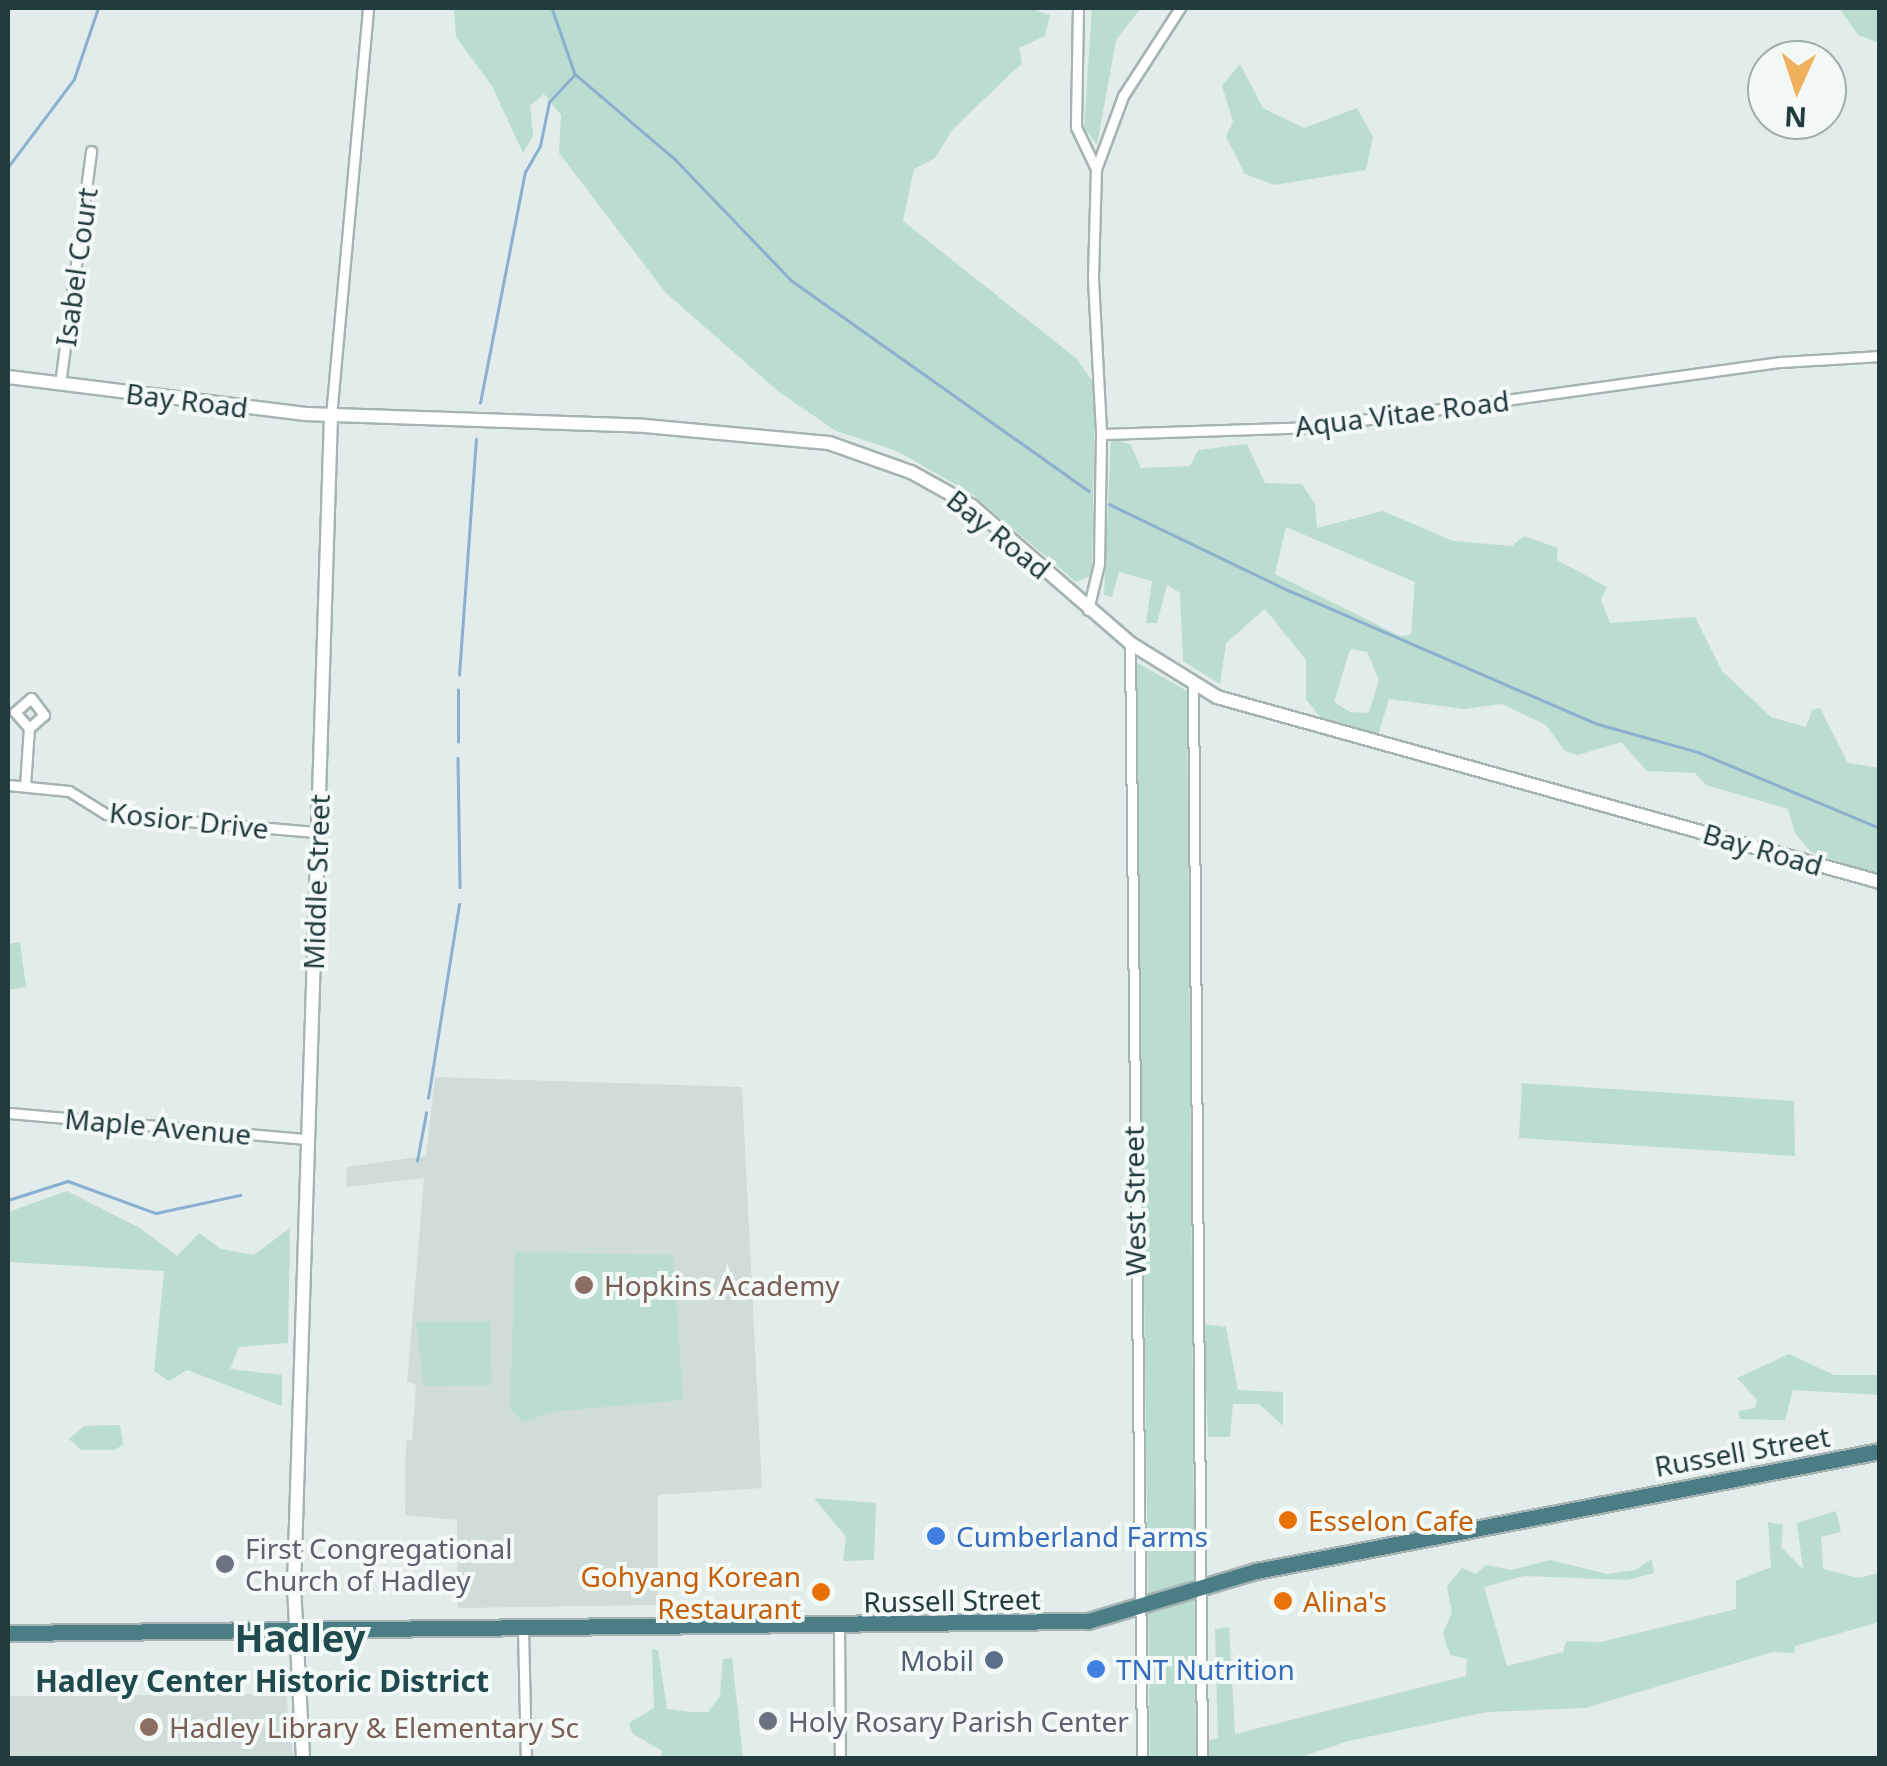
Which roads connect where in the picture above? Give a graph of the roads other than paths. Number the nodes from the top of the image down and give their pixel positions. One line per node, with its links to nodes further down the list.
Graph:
1 (368, 8): 9 (street, Middle Street)
2 (1078, 8): 5 (street)
3 (1180, 8): 5 (street)
4 (91, 151): 8 (street, Isabel Court)
5 (1096, 169): 10 (street)
6 (1880, 356): 10 (street, Aqua Vitae Road)
7 (8, 377): 8 (main road, Bay Road)
8 (60, 384): 9 (main road, Bay Road)
9 (331, 416): 11 (main road, Bay Road); 17 (main road, Middle Street)
10 (1101, 434): 11 (street)
11 (1088, 610): 12 (main road, Bay Road)
12 (1130, 643): 13 (main road, Bay Road); 23 (street, West Street)
13 (1193, 685): 18 (main road, Bay Road); 22 (street)
14 (28, 728): 16 (street)
15 (8, 785): 16 (street, Kosior Drive)
16 (25, 786): 17 (street, Kosior Drive)
17 (318, 832): 20 (main road, Middle Street)
18 (1880, 882)
19 (8, 1113): 20 (street, Maple Avenue)
20 (308, 1139): 26 (main road, Middle Street)
21 (1880, 1451): 22 (highway, Russell Street)
22 (1205, 1588): 23 (highway, Russell Street); 32 (street)
23 (1140, 1610): 24 (highway, Russell Street); 31 (street, West Street)
24 (839, 1627): 25 (highway, Russell Street); 30 (street)
25 (523, 1629): 26 (highway, Russell Street); 29 (street)
26 (294, 1632): 27 (highway, Russell Street); 28 (main road, Middle Street)
27 (8, 1633)
28 (303, 1758)
29 (526, 1758)
30 (840, 1758)
31 (1142, 1758)
32 (1202, 1758)

